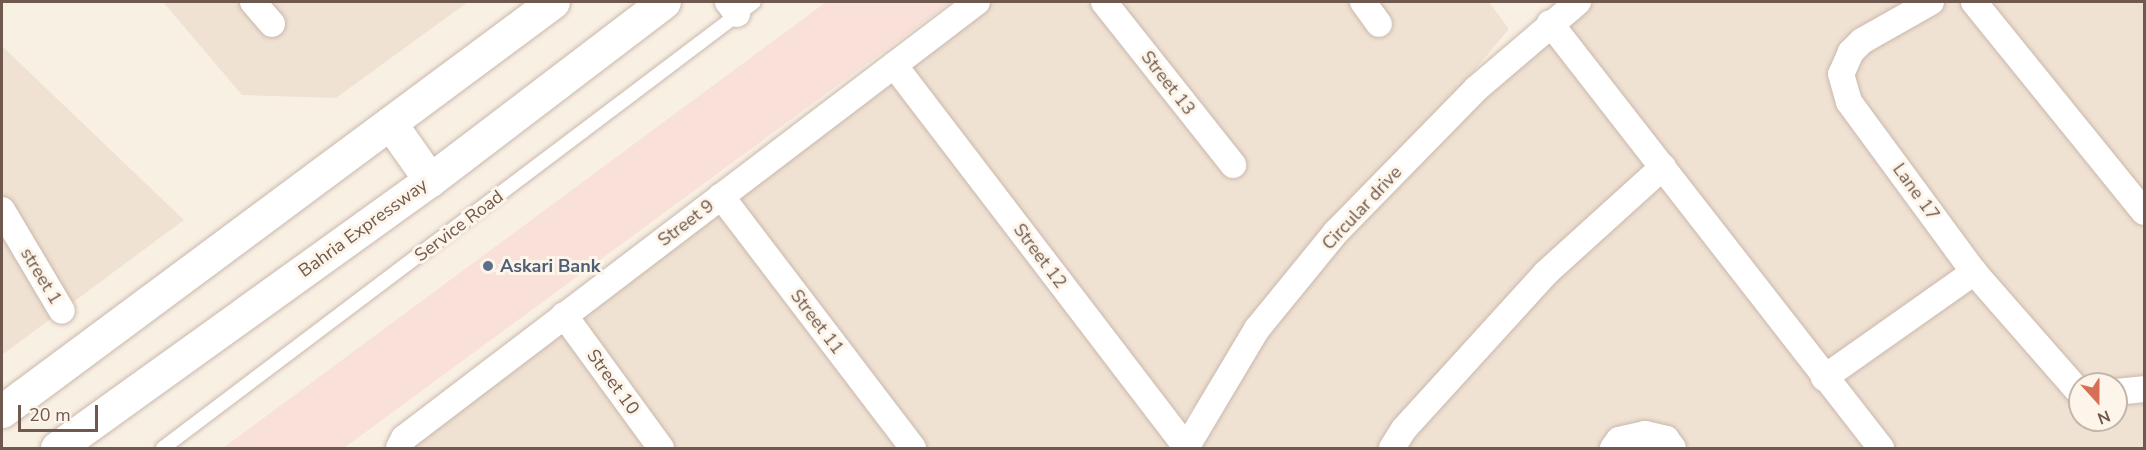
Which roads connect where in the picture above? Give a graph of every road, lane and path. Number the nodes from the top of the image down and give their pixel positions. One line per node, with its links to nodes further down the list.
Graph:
1 (254, 2): 12 (street)
2 (553, 2): 15 (main road)
3 (664, 2): 18 (main road, Bahria Expressway)
4 (977, 2): 14 (street, Street 9)
5 (1104, 2): 16 (street, Street 13)
6 (1363, 2): 13 (street)
7 (1578, 2): 11 (street, Circular drive)
8 (1931, 2): 22 (street, Lane 17)
9 (1974, 2): 21 (street)
10 (739, 6): 31 (lane, Service Road)
11 (1550, 23): 17 (street); 35 (street, Circular drive)
12 (272, 24)
13 (1379, 24)
14 (894, 65): 19 (street, Street 9); 35 (street, Street 12)
15 (390, 123): 18 (main road); 29 (main road)
16 (1233, 165)
17 (1663, 167): 25 (street); 36 (street)
18 (430, 180): 30 (main road, Bahria Expressway)
19 (721, 196): 24 (street, Street 9); 34 (street, Street 11)
20 (2, 210): 23 (street, street 1)
21 (2145, 212)
22 (1974, 272): 25 (street); 26 (street, Lane 17)
23 (62, 311)
24 (564, 315): 32 (street, Street 9); 33 (street, Street 10)
25 (1824, 378): 39 (street)
26 (2068, 379)
27 (2145, 389): 28 (street)
28 (2128, 391)
29 (2, 411)
30 (57, 448)
31 (163, 448)
32 (399, 448)
33 (661, 448)
34 (913, 448)
35 (1186, 448)
36 (1392, 448)
37 (1613, 448): 38 (street)
38 (1673, 448)
39 (1881, 448)

